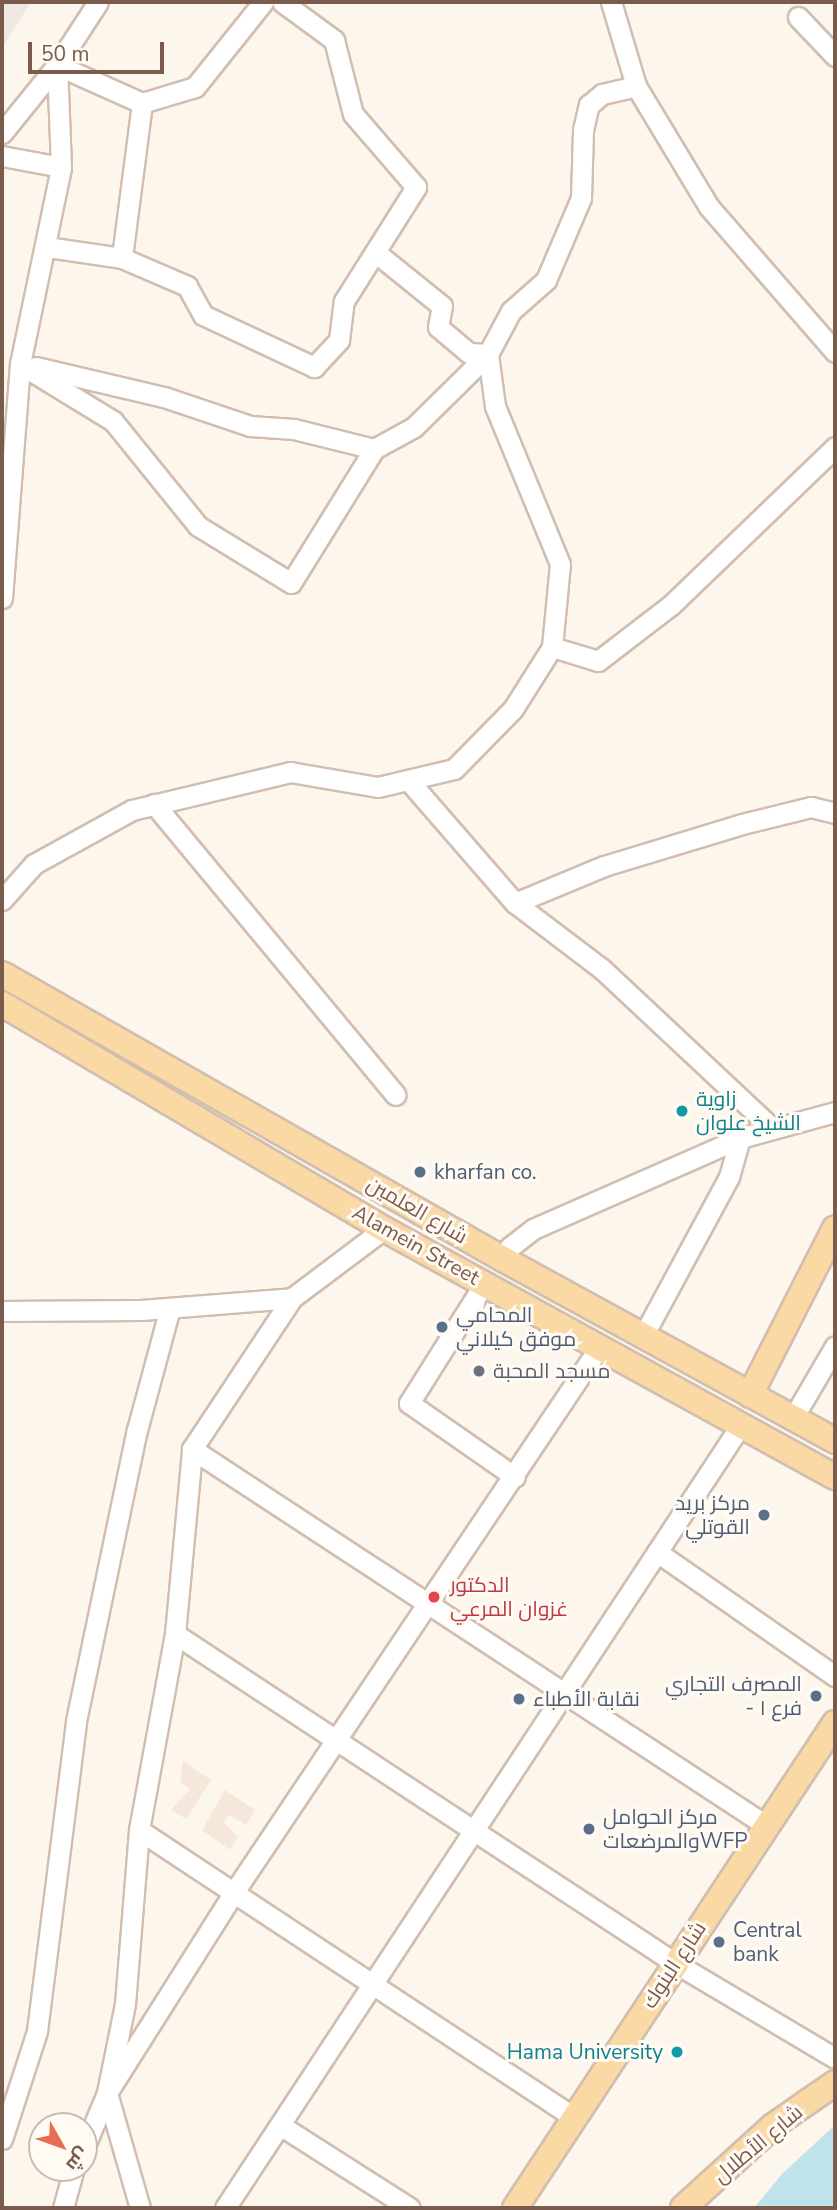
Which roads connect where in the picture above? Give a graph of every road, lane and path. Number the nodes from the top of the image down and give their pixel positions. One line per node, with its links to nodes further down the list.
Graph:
1 (97, 2): 7 (street)
2 (263, 2): 9 (street)
3 (282, 2): 14 (street)
4 (611, 2): 8 (street)
5 (798, 17): 6 (street)
6 (835, 56)
7 (57, 65): 9 (street); 10 (street); 12 (street)
8 (636, 86): 16 (street); 17 (street)
9 (142, 103): 15 (street)
10 (2, 133)
11 (2, 156): 12 (street)
12 (61, 167): 13 (street)
13 (47, 247): 15 (street); 18 (street)
14 (375, 252): 15 (street); 17 (street)
15 (121, 258)
16 (835, 352)
17 (488, 354): 21 (street); 23 (street)
18 (20, 364): 20 (street); 21 (street); 21 (street)
19 (835, 447): 23 (street)
20 (8, 448): 22 (street)
21 (374, 449)
22 (2, 597)
23 (552, 647): 24 (street)
24 (408, 780): 25 (street); 28 (street)
25 (154, 804): 27 (street); 31 (street)
26 (835, 813): 28 (street)
27 (2, 900)
28 (515, 903): 33 (street)
29 (2, 974): 37 (main road, شارع العلمين)
30 (2, 1004): 36 (main road, Alamein Street)
31 (396, 1095)
32 (835, 1112): 33 (street)
33 (771, 1127): 34 (street)
34 (740, 1138): 37 (street); 42 (street)
35 (835, 1228): 45 (main road)
36 (384, 1229): 38 (main road, Alamein Street); 39 (street)
37 (503, 1259): 42 (main road, شارع العلمين)
38 (484, 1284): 43 (main road, Alamein Street); 50 (street)
39 (292, 1298): 40 (street); 49 (street)
40 (170, 1308): 41 (street); 71 (street)
41 (2, 1311)
42 (643, 1336): 45 (main road, شارع العلمين)
43 (600, 1346): 47 (main road, Alamein Street); 50 (street)
44 (835, 1346): 46 (street)
45 (750, 1395): 46 (main road, شارع العلمين)
46 (793, 1418): 48 (main road, شارع العلمين)
47 (740, 1426): 51 (main road, Alamein Street); 52 (street)
48 (835, 1441)
49 (192, 1449): 53 (street); 54 (street)
50 (515, 1477): 53 (street)
51 (835, 1477)
52 (657, 1552): 55 (street); 56 (street)
53 (431, 1604): 56 (street); 58 (street)
54 (175, 1634): 58 (street); 60 (street)
55 (835, 1676)
56 (565, 1692): 59 (street); 61 (street)
57 (835, 1723): 59 (main road, شارع البنوك)
58 (337, 1742): 61 (street); 62 (street)
59 (767, 1826): 63 (main road, شارع البنوك)
60 (139, 1830): 62 (street); 67 (street)
61 (473, 1831): 63 (street); 64 (street)
62 (234, 1892): 64 (street); 67 (street)
63 (675, 1963): 65 (street); 69 (main road, شارع البنوك)
64 (372, 1984): 69 (street); 70 (street)
65 (835, 2058)
66 (835, 2083): 78 (main road, شارع الأطلال)
67 (107, 2093): 68 (street); 74 (street)
68 (98, 2115)
69 (575, 2118): 77 (main road, شارع البنوك)
70 (280, 2125): 75 (street); 76 (street)
71 (2, 2139)
72 (70, 2182): 73 (street)
73 (63, 2208)
74 (140, 2208)
75 (225, 2208)
76 (410, 2208)
77 (515, 2208)
78 (683, 2208)

